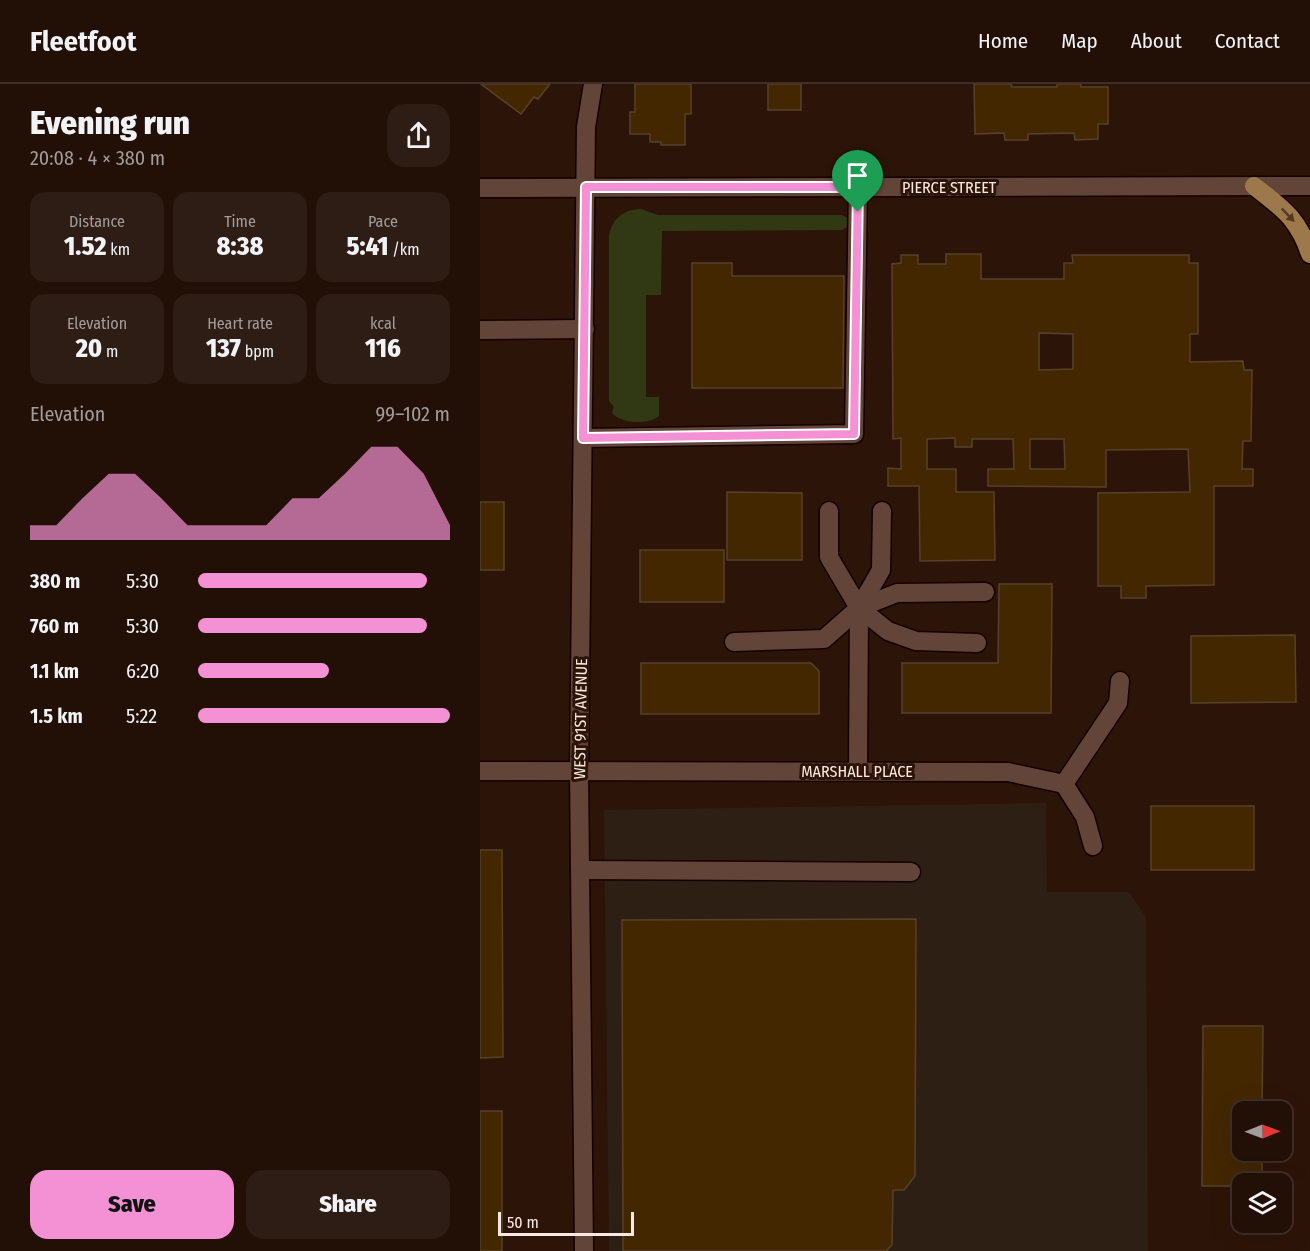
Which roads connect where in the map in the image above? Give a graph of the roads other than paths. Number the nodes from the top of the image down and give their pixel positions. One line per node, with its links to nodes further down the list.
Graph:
1 (594, 84): 4 (street, WEST 91ST AVENUE)
2 (1254, 186): 3 (street, PIERCE STREET); 5 (street, PIERCE STREET); 7 (main road, one-way to 7)
3 (1310, 186)
4 (586, 187): 5 (street, PIERCE STREET); 6 (street, PIERCE STREET); 8 (street, WEST 91ST AVENUE)
5 (858, 187): 10 (street)
6 (480, 188)
7 (1310, 254)
8 (585, 329): 9 (street); 10 (street, WEST 91ST AVENUE)
9 (480, 330)
10 (583, 438): 20 (street, WEST 91ST AVENUE)
11 (829, 511): 14 (street)
12 (882, 511): 14 (street)
13 (985, 592): 14 (street)
14 (859, 608): 15 (street); 16 (street); 19 (street)
15 (734, 642)
16 (977, 643)
17 (1120, 681): 21 (street)
18 (480, 771): 20 (street, MARSHALL PLACE)
19 (858, 771): 20 (street, MARSHALL PLACE); 21 (street, MARSHALL PLACE)
20 (579, 772): 23 (street, WEST 91ST AVENUE)
21 (1064, 784): 22 (street)
22 (1093, 846)
23 (580, 870): 24 (street); 25 (street, WEST 91ST AVENUE)
24 (911, 872)
25 (584, 1251)

